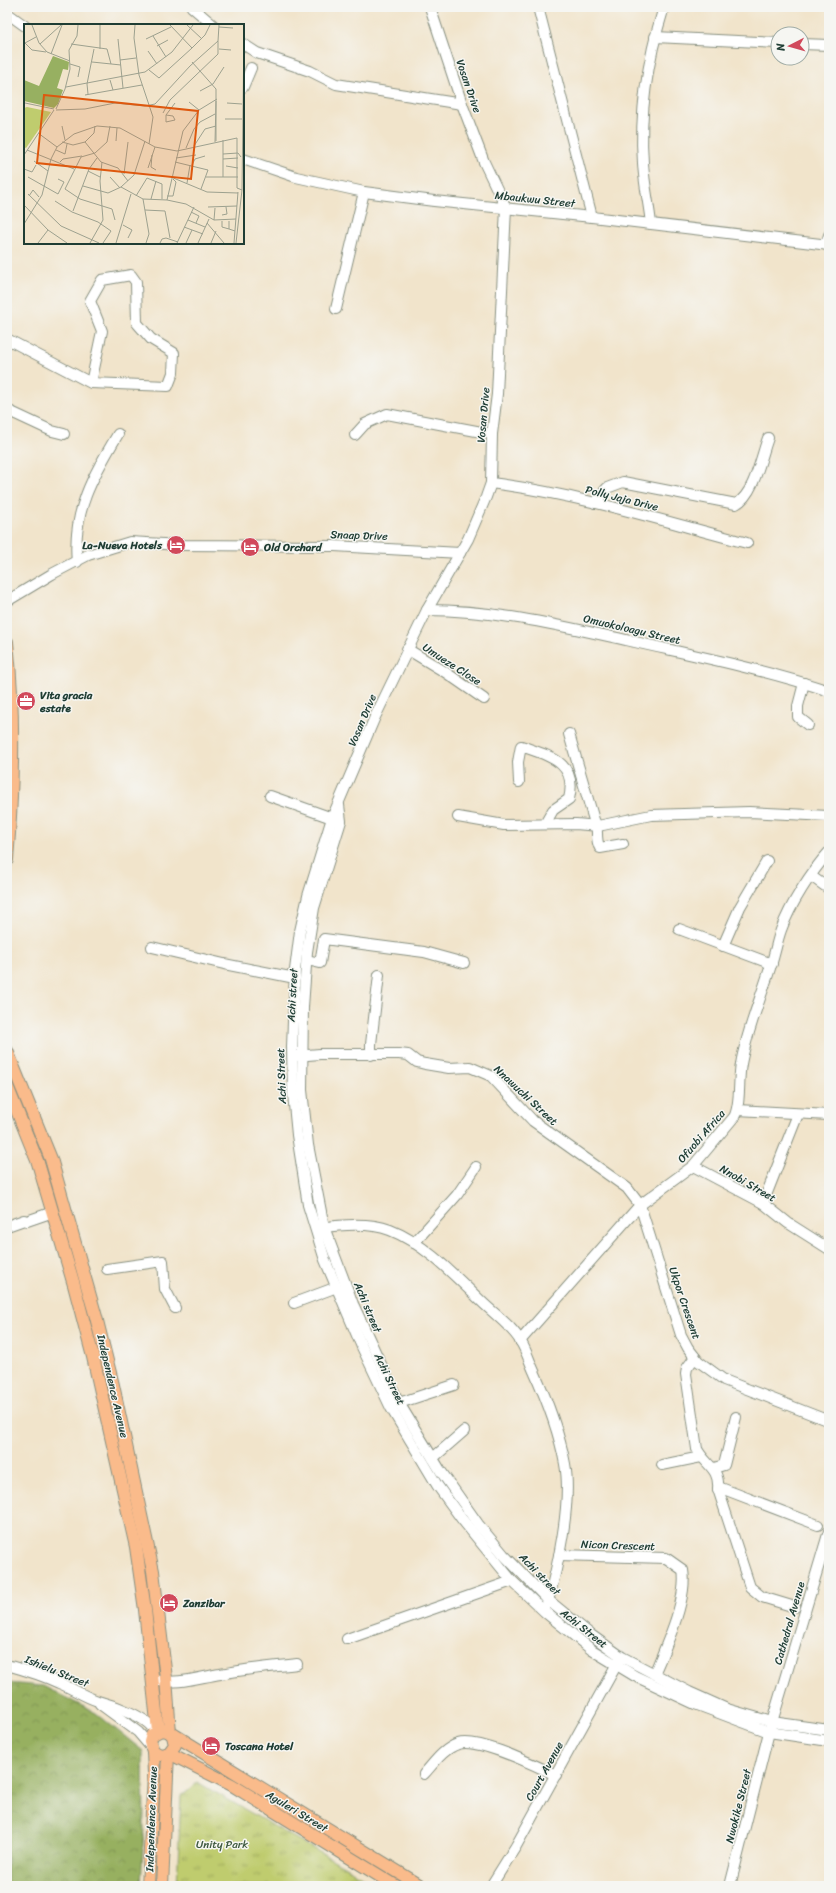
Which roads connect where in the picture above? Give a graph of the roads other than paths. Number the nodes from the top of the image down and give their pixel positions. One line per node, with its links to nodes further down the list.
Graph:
1 (192, 7): 6 (street)
2 (430, 7): 15 (street, Vosan Drive)
3 (538, 7): 19 (street)
4 (661, 8): 8 (street)
5 (7, 13): 7 (street)
6 (212, 24)
7 (24, 25)
8 (655, 37): 9 (street); 20 (street)
9 (770, 43)
10 (810, 44): 12 (street)
11 (244, 45): 15 (street)
12 (829, 45)
13 (251, 68): 14 (street)
14 (244, 85)
15 (462, 104): 18 (street, Vosan Drive)
16 (244, 159): 17 (street, Mbaukwu Street)
17 (364, 192): 18 (street, Mbaukwu Street); 23 (street)
18 (506, 208): 19 (street, Mbaukwu Street); 29 (street, Vosan Drive)
19 (592, 217): 20 (street, Mbaukwu Street)
20 (651, 224): 22 (street, Mbaukwu Street)
21 (829, 235): 22 (street)
22 (827, 245)
23 (336, 309)
24 (7, 339): 25 (street)
25 (91, 383): 25 (street)
26 (7, 410): 27 (street)
27 (64, 434)
28 (118, 434): 36 (street)
29 (492, 434): 30 (street); 32 (street, Vosan Drive)
30 (355, 435)
31 (768, 438): 33 (street)
32 (490, 483): 33 (street, Polly Jaja Drive); 35 (street, Vosan Drive)
33 (595, 503): 34 (street, Polly Jaja Drive)
34 (747, 543)
35 (460, 553): 36 (street, Snaap Drive); 38 (street, Vosan Drive)
36 (77, 562): 37 (street, Snaap Drive)
37 (7, 601)
38 (427, 610): 40 (street, Vosan Drive); 41 (street, Omuokoloagu Street)
39 (7, 642): 49 (main road)
40 (407, 649): 43 (street, Umueze Close); 48 (street, Vosan Drive)
41 (804, 683): 42 (street, Omuokoloagu Street); 44 (street)
42 (829, 691)
43 (484, 699)
44 (808, 725)
45 (569, 734): 54 (street)
46 (519, 782): 53 (street)
47 (270, 796): 52 (street)
48 (339, 805): 52 (street, Achi Street); 64 (street, Achi street)
49 (9, 806): 57 (main road)
50 (829, 816): 54 (street)
51 (458, 817): 53 (street)
52 (332, 818): 68 (street, Achi Street)
53 (544, 824): 54 (street)
54 (598, 826): 55 (street)
55 (623, 844)
56 (829, 852): 59 (street, Ofuobi Africa)
57 (7, 860)
58 (767, 861): 62 (street)
59 (811, 876): 60 (street); 66 (street, Ofuobi Africa)
60 (829, 889)
61 (679, 929): 62 (street)
62 (723, 946): 66 (street)
63 (152, 947): 68 (street)
64 (307, 960): 65 (street); 71 (street, Achi street)
65 (464, 963)
66 (772, 964): 74 (street, Ofuobi Africa)
67 (379, 975): 70 (street)
68 (295, 978): 71 (street, Achi Street)
69 (7, 1051): 72 (main road, Independence Avenue)
70 (371, 1054): 71 (street, Nnawuchi Street); 82 (street, Nnawuchi Street)
71 (297, 1056): 85 (street, Achi street)
72 (11, 1077): 77 (main road, Independence Avenue)
73 (7, 1086): 78 (main road, Independence Avenue)
74 (738, 1110): 75 (street); 79 (street, Ofuobi Africa)
75 (798, 1114): 76 (street); 81 (street)
76 (829, 1115)
77 (51, 1159): 78 (main road); 92 (main road, Independence Avenue)
78 (38, 1163): 83 (main road, Independence Avenue)
79 (693, 1166): 81 (street, Nnobi Street); 82 (street, Ofuobi Africa)
80 (476, 1167): 86 (street)
81 (763, 1203): 87 (street, Nnobi Street)
82 (640, 1204): 94 (street, Ofuobi Africa); 95 (street, Ukpor Crescent)
83 (53, 1212): 84 (street); 93 (main road, Independence Avenue)
84 (7, 1226)
85 (320, 1228): 86 (street); 89 (street, Achi Street); 97 (street, Achi street)
86 (414, 1243): 94 (street)
87 (829, 1249)
88 (107, 1269): 91 (street)
89 (337, 1287): 90 (street); 109 (street, Achi Street)
90 (294, 1303)
91 (175, 1308)
92 (96, 1317): 93 (main road); 120 (main road, Independence Avenue)
93 (84, 1320): 119 (main road, Independence Avenue)
94 (520, 1341): 108 (street)
95 (695, 1357): 99 (street, Ukpor Crescent); 101 (street)
96 (454, 1385): 97 (street)
97 (399, 1403): 102 (street, Achi street)
98 (736, 1417): 104 (street)
99 (829, 1421)
100 (464, 1431): 102 (street)
101 (701, 1457): 103 (street); 104 (street)
102 (433, 1458): 110 (street, Achi street)
103 (662, 1465)
104 (714, 1468): 105 (street)
105 (718, 1489): 106 (street); 111 (street)
106 (818, 1525)
107 (829, 1531): 122 (street, Cathedral Avenue)
108 (558, 1555): 110 (street); 118 (street, Nicon Crescent)
109 (512, 1581): 112 (street, Achi Street); 113 (street)
110 (548, 1600): 112 (street); 114 (street, Achi street)
111 (795, 1607)
112 (545, 1612): 117 (street, Achi Street)
113 (347, 1639)
114 (622, 1657): 117 (street, Court Avenue); 118 (street, Achi street)
115 (296, 1664): 120 (street)
116 (7, 1665): 121 (street, Ishielu Street)
117 (615, 1666): 125 (street, Achi Street); 131 (street, Court Avenue)
118 (654, 1674): 122 (street, Achi street)
119 (153, 1680): 120 (street); 124 (main road, Independence Avenue)
120 (166, 1683): 126 (main road, Independence Avenue)
121 (98, 1701): 124 (street); 128 (street)
122 (772, 1722): 123 (street, Achi street); 125 (street, Cathedral Avenue)
123 (829, 1730)
124 (157, 1732): 126 (main road); 128 (main road, Independence Avenue)
125 (769, 1732): 127 (street, Achi Street); 137 (street, Nwokike Street)
126 (172, 1735): 129 (main road, Independence Avenue); 135 (main road, Aguleri Street)
127 (829, 1742)
128 (152, 1748): 129 (main road, Independence Avenue); 132 (main road, Independence Avenue)
129 (168, 1754): 133 (main road, Independence Avenue); 134 (main road, Aguleri Street)
130 (424, 1774): 131 (street)
131 (556, 1775): 136 (street, Court Avenue)
132 (148, 1886)
133 (162, 1886)
134 (396, 1886)
135 (422, 1886)
136 (491, 1886)
137 (730, 1886)

